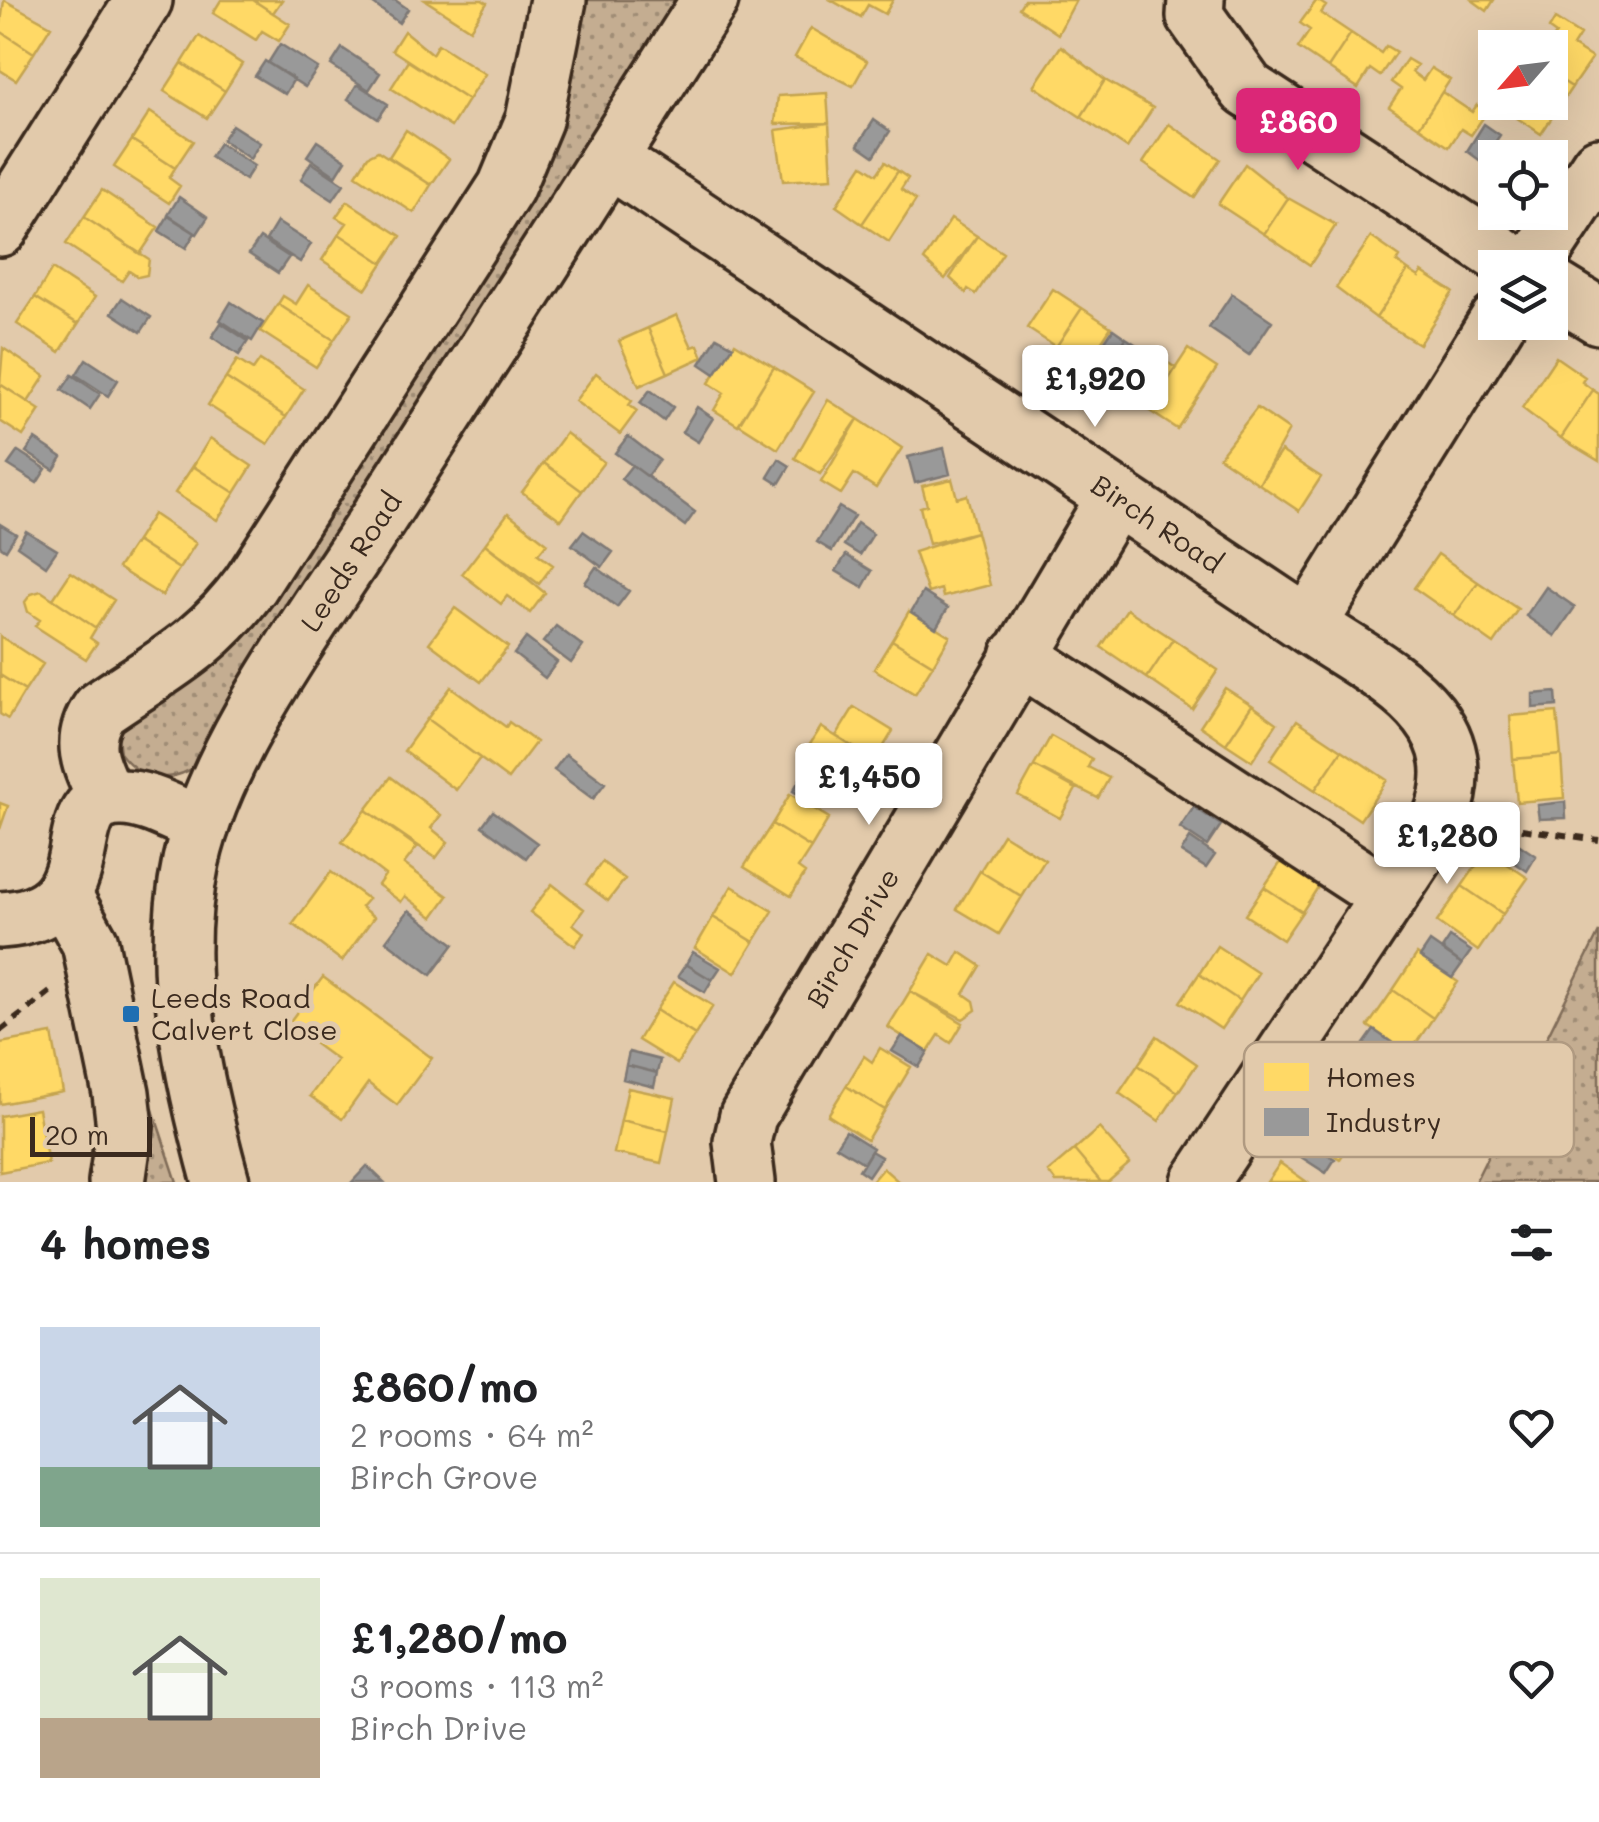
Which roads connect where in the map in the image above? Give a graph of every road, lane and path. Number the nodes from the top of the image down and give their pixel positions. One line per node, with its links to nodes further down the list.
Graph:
1 (144, 0): 6 (street)
2 (558, 0): 17 (street)
3 (710, 0): 5 (street, Leeds Road)
4 (1196, 0): 9 (street)
5 (609, 159): 14 (street, Birch Road); 19 (street, Leeds Road)
6 (18, 160): 8 (street)
7 (1599, 166): 10 (street)
8 (0, 228)
9 (1493, 250)
10 (1544, 250)
11 (1568, 297): 12 (street)
12 (1599, 316)
13 (1487, 340): 15 (street)
14 (1116, 496): 15 (street, Birch Road); 16 (street, Birch Drive)
15 (1308, 625): 18 (street)
16 (1019, 656): 22 (street); 28 (street, Birch Drive)
17 (107, 800): 19 (street); 21 (street)
18 (1441, 818): 20 (path); 22 (street)
19 (201, 824): 27 (street, Leeds Road)
20 (1599, 840)
21 (64, 896): 23 (street); 26 (street)
22 (1389, 897): 24 (street)
23 (0, 920)
24 (1293, 1042)
25 (1244, 1116): 29 (street)
26 (117, 1182)
27 (221, 1182)
28 (747, 1182)
29 (1200, 1182)

